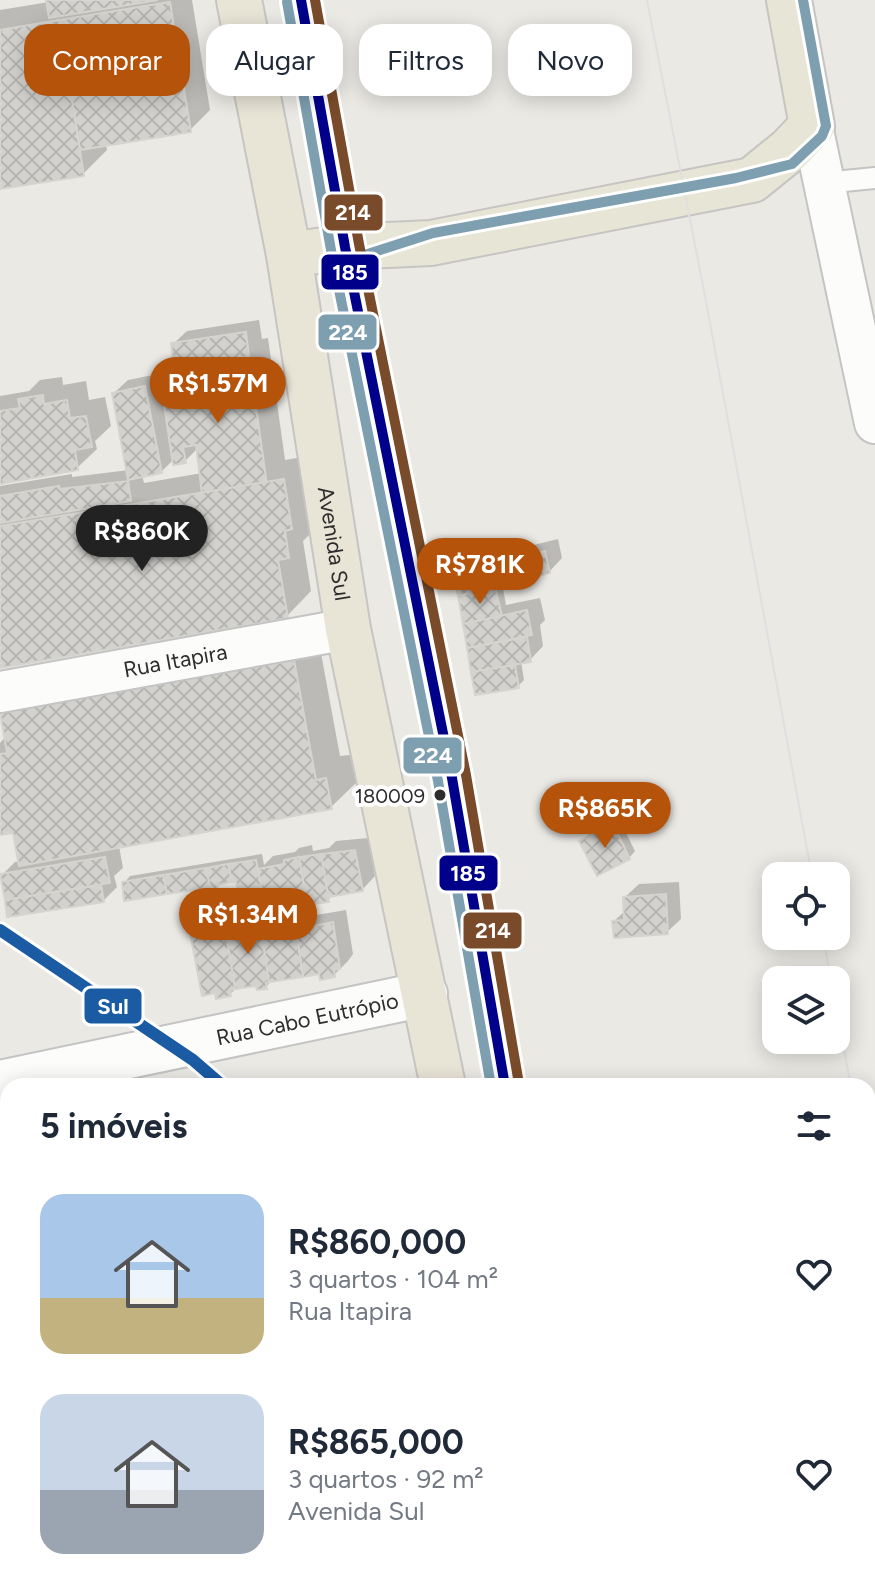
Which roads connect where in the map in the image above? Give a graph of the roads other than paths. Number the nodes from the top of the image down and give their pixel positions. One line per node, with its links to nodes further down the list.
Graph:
1 (239, 0): 8 (highway, Avenida Sul)
2 (301, 0): 7 (lane)
3 (789, 0): 4 (main road)
4 (800, 138): 6 (street); 7 (main road)
5 (875, 178): 6 (lane)
6 (824, 183): 9 (street)
7 (345, 247): 8 (main road); 15 (lane)
8 (289, 255): 10 (highway, Avenida Sul)
9 (875, 423)
10 (348, 629): 11 (street, Rua Itapira); 12 (highway, Avenida Sul)
11 (0, 692)
12 (425, 994): 13 (street, Rua Cabo Eutrópio); 14 (highway, Avenida Sul)
13 (24, 1078)
14 (441, 1078)
15 (504, 1078)

